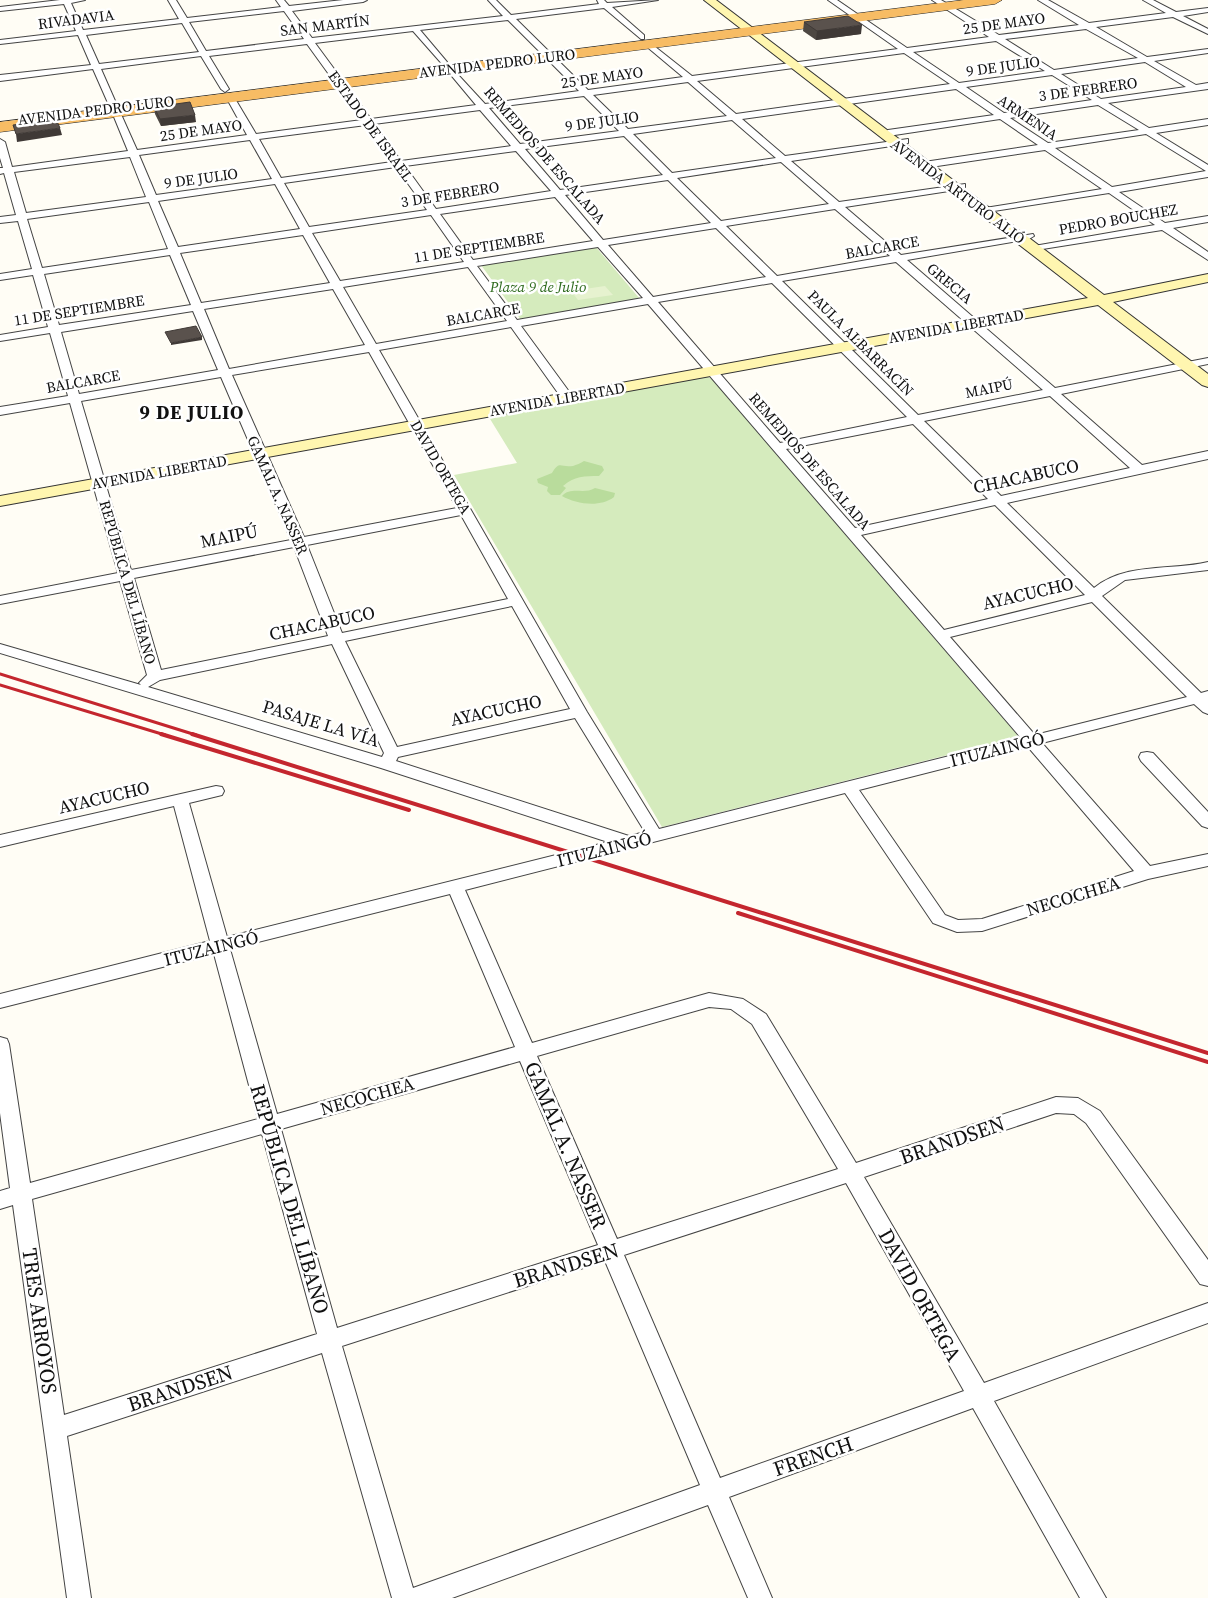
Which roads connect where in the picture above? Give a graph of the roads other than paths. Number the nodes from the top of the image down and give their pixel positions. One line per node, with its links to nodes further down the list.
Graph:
1 (80, 0): 14 (street)
2 (172, 0): 23 (street, DAVID ORTEGA)
3 (280, 0): 18 (street, ESTADO DE ISRAEL)
4 (363, 0): 18 (street, RIVADAVIA)
5 (492, 0): 22 (street, PAULA ALBARRACÍN)
6 (654, 0): 16 (street, SAN MARTÍN)
7 (709, 0): 25 (main road, AVENIDA ARTURO ALIÓ)
8 (719, 0): 25 (main road, AVENIDA ARTURO ALIÓ)
9 (832, 0): 20 (street, ARMENIA)
10 (965, 0): 15 (highway, AVENIDA PEDRO LURO)
11 (995, 0): 15 (highway, AVENIDA PEDRO LURO)
12 (1042, 0): 24 (street)
13 (1147, 0): 21 (street)
14 (66, 1): 17 (street); 27 (street, GAMAL A. NASSER)
15 (939, 2): 20 (highway, AVENIDA PEDRO LURO); 29 (street)
16 (602, 3): 22 (street, SAN MARTÍN); 30 (street, GRECIA)
17 (0, 9)
18 (287, 9): 23 (street, RIVADAVIA); 31 (street, ESTADO DE ISRAEL)
19 (1208, 10): 21 (street, 25 DE MAYO)
20 (853, 14): 25 (highway, AVENIDA PEDRO LURO); 33 (street, ARMENIA)
21 (1174, 14): 24 (street, 25 DE MAYO); 28 (street)
22 (509, 17): 26 (street, SAN MARTÍN); 35 (street, PAULA ALBARRACÍN)
23 (184, 21): 27 (street, RIVADAVIA); 36 (street, DAVID ORTEGA)
24 (1086, 26): 29 (street, 25 DE MAYO); 37 (street)
25 (750, 27): 30 (highway, AVENIDA PEDRO LURO); 35 (highway, AVENIDA PEDRO LURO); 38 (main road, AVENIDA ARTURO ALIÓ)
26 (415, 29): 31 (street, SAN MARTÍN); 39 (street, REMEDIOS DE ESCALADA)
27 (80, 32): 32 (street, RIVADAVIA); 40 (street, GAMAL A. NASSER)
28 (1208, 32)
29 (997, 38): 33 (street, 25 DE MAYO); 41 (street)
30 (645, 40): 35 (highway, AVENIDA PEDRO LURO); 44 (street, GRECIA)
31 (310, 41): 36 (street, SAN MARTÍN); 43 (street, ESTADO DE ISRAEL)
32 (0, 42)
33 (906, 50): 38 (street, 25 DE MAYO); 45 (street, ARMENIA)
34 (1208, 51): 37 (street, 9 DE JULIO)
35 (545, 53): 39 (highway, AVENIDA PEDRO LURO); 43 (highway, AVENIDA PEDRO LURO); 49 (street, PAULA ALBARRACÍN)
36 (204, 54): 40 (street, SAN MARTÍN); 48 (street, DAVID ORTEGA)
37 (1146, 60): 41 (street, 9 DE JULIO); 47 (street)
38 (798, 64): 44 (street, 25 DE MAYO); 51 (main road, AVENIDA ARTURO ALIÓ)
39 (446, 66): 43 (highway, AVENIDA PEDRO LURO); 53 (street, REMEDIOS DE ESCALADA)
40 (96, 67): 42 (street, SAN MARTÍN); 54 (street, GAMAL A. NASSER)
41 (1053, 73): 45 (street, 9 DE JULIO); 52 (street)
42 (0, 78)
43 (337, 79): 48 (highway, AVENIDA PEDRO LURO); 58 (highway, AVENIDA PEDRO LURO); 59 (street, ESTADO DE ISRAEL)
44 (688, 79): 49 (street, 25 DE MAYO); 55 (street, GRECIA)
45 (958, 86): 51 (street, 9 DE JULIO); 56 (street, ARMENIA)
46 (1208, 86): 47 (street, 3 DE FEBRERO)
47 (1195, 88): 50 (street); 52 (street, 3 DE FEBRERO)
48 (227, 93): 54 (highway, AVENIDA PEDRO LURO); 64 (street, DAVID ORTEGA)
49 (586, 93): 53 (street, 25 DE MAYO); 63 (street, PAULA ALBARRACÍN)
50 (1208, 95)
51 (847, 102): 55 (street, 9 DE JULIO); 65 (main road, AVENIDA ARTURO ALIÓ)
52 (1101, 102): 56 (street, 3 DE FEBRERO); 62 (street)
53 (482, 107): 59 (street, 25 DE MAYO); 68 (street, REMEDIOS DE ESCALADA)
54 (114, 108): 57 (highway, AVENIDA PEDRO LURO); 61 (highway, AVENIDA PEDRO LURO); 69 (street, GAMAL A. NASSER)
55 (732, 117): 63 (street, 9 DE JULIO); 70 (street, GRECIA)
56 (1003, 117): 65 (street, 3 DE FEBRERO); 67 (street, ARMENIA)
57 (0, 118)
58 (0, 122)
59 (367, 122): 64 (street, 25 DE MAYO); 71 (street, ESTADO DE ISRAEL)
60 (1208, 122): 62 (street)
61 (0, 127)
62 (1147, 131): 67 (street); 73 (street)
63 (625, 132): 68 (street, 9 DE JULIO); 76 (street, PAULA ALBARRACÍN)
64 (252, 137): 69 (street, 25 DE MAYO); 77 (street, DAVID ORTEGA)
65 (895, 138): 70 (street, 3 DE FEBRERO); 72 (main road, AVENIDA ARTURO ALIÓ)
66 (0, 142): 74 (street, REPÚBLICA DEL LÍBANO)
67 (1046, 146): 72 (street); 79 (street, ARMENIA)
68 (517, 147): 71 (street, 9 DE JULIO); 80 (street, REMEDIOS DE ESCALADA)
69 (133, 153): 74 (street, 25 DE MAYO); 81 (street, GAMAL A. NASSER)
70 (782, 160): 76 (street, 3 DE FEBRERO); 82 (street, GRECIA)
71 (399, 164): 77 (street, 9 DE JULIO); 84 (street, ESTADO DE ISRAEL)
72 (929, 164): 78 (main road, AVENIDA ARTURO ALIÓ)
73 (1208, 169)
74 (4, 170): 85 (street, REPÚBLICA DEL LÍBANO)
75 (1208, 174): 79 (street)
76 (670, 177): 80 (street, 3 DE FEBRERO); 88 (street, PAULA ALBARRACÍN)
77 (277, 181): 81 (street, 9 DE JULIO); 90 (street, DAVID ORTEGA)
78 (959, 186): 82 (street, 11 DE SEPTIEMBRE); 83 (main road, AVENIDA ARTURO ALIÓ)
79 (1111, 190): 83 (street); 89 (street, ARMENIA)
80 (557, 194): 84 (street, 3 DE FEBRERO); 92 (street, REMEDIOS DE ESCALADA)
81 (152, 199): 85 (street, 9 DE JULIO); 93 (street, GAMAL A. NASSER)
82 (837, 206): 88 (street, 11 DE SEPTIEMBRE); 95 (street, GRECIA)
83 (990, 210): 91 (main road, AVENIDA ARTURO ALIÓ)
84 (434, 212): 90 (street, 3 DE FEBRERO); 96 (street, ESTADO DE ISRAEL)
85 (22, 217): 87 (street, 9 DE JULIO); 97 (street, REPÚBLICA DEL LÍBANO)
86 (1208, 219): 89 (street, PEDRO BOUCHEZ)
87 (0, 220)
88 (719, 224): 92 (street, 11 DE SEPTIEMBRE); 100 (street, PAULA ALBARRACÍN)
89 (1163, 226): 91 (street, PEDRO BOUCHEZ); 94 (street, ARMENIA)
90 (306, 231): 93 (street, 3 DE FEBRERO); 101 (street, DAVID ORTEGA)
91 (1032, 242): 95 (street, BALCARCE); 102 (main road, AVENIDA ARTURO ALIÓ)
92 (600, 243): 96 (street, 11 DE SEPTIEMBRE); 103 (street, REMEDIOS DE ESCALADA)
93 (174, 251): 97 (street, 3 DE FEBRERO); 104 (street, GAMAL A. NASSER)
94 (1208, 257)
95 (898, 259): 100 (street, BALCARCE); 105 (street, GRECIA)
96 (471, 264): 101 (street, 11 DE SEPTIEMBRE); 106 (street, ESTADO DE ISRAEL)
97 (38, 271): 98 (street, 3 DE FEBRERO); 107 (street, REPÚBLICA DEL LÍBANO)
98 (0, 277)
99 (1208, 278): 102 (main road, AVENIDA LIBERTAD)
100 (775, 280): 103 (street, BALCARCE); 109 (street, PAULA ALBARRACÍN)
101 (338, 285): 104 (street, 11 DE SEPTIEMBRE); 110 (street, DAVID ORTEGA)
102 (1105, 297): 105 (main road, AVENIDA LIBERTAD); 111 (main road, AVENIDA ARTURO ALIÓ)
103 (650, 301): 106 (street, BALCARCE); 112 (street, REMEDIOS DE ESCALADA)
104 (197, 306): 107 (street, 11 DE SEPTIEMBRE); 113 (street, GAMAL A. NASSER)
105 (972, 321): 109 (main road, AVENIDA LIBERTAD); 115 (street, GRECIA)
106 (515, 324): 110 (street, BALCARCE); 116 (street, ESTADO DE ISRAEL)
107 (55, 329): 108 (street, 11 DE SEPTIEMBRE); 117 (street, REPÚBLICA DEL LÍBANO)
108 (0, 338)
109 (840, 345): 112 (main road, AVENIDA LIBERTAD); 119 (street, PAULA ALBARRACÍN)
110 (373, 348): 113 (street, BALCARCE); 120 (street, DAVID ORTEGA)
111 (1200, 366): 114 (main road, AVENIDA ARTURO ALIÓ); 115 (street, MAIPÚ)
112 (709, 368): 116 (main road, AVENIDA LIBERTAD); 121 (street, REMEDIOS DE ESCALADA)
113 (225, 373): 117 (street, BALCARCE); 122 (street, GAMAL A. NASSER)
114 (1208, 382)
115 (1051, 393): 119 (street, MAIPÚ); 124 (street, GRECIA)
116 (566, 394): 120 (main road, AVENIDA LIBERTAD)
117 (75, 398): 118 (street, BALCARCE); 125 (street, REPÚBLICA DEL LÍBANO)
118 (0, 410)
119 (915, 419): 121 (street, MAIPÚ); 128 (street, PAULA ALBARRACÍN)
120 (416, 422): 122 (main road, AVENIDA LIBERTAD); 129 (street, DAVID ORTEGA)
121 (777, 447): 130 (street, REMEDIOS DE ESCALADA)
122 (258, 450): 125 (main road, AVENIDA LIBERTAD); 131 (street, GAMAL A. NASSER)
123 (1208, 454): 124 (street, CHACABUCO)
124 (1140, 470): 128 (street, CHACABUCO)
125 (99, 479): 126 (main road, AVENIDA LIBERTAD); 127 (main road, AVENIDA LIBERTAD); 133 (street, REPÚBLICA DEL LÍBANO)
126 (0, 494)
127 (0, 500)
128 (998, 501): 130 (street, CHACABUCO); 134 (street, PAULA ALBARRACÍN)
129 (466, 510): 131 (street, MAIPÚ); 136 (street, DAVID ORTEGA)
130 (851, 533): 137 (street, REMEDIOS DE ESCALADA)
131 (299, 542): 133 (street, MAIPÚ); 138 (street, GAMAL A. NASSER)
132 (1208, 566): 134 (street, AYACUCHO)
133 (124, 575): 135 (street, MAIPÚ); 140 (street, REPÚBLICA DEL LÍBANO)
134 (1094, 596): 137 (street, AYACUCHO); 142 (street, PAULA ALBARRACÍN)
135 (0, 600)
136 (518, 601): 138 (street, CHACABUCO); 143 (street, DAVID ORTEGA)
137 (940, 635): 144 (street, REMEDIOS DE ESCALADA)
138 (337, 640): 140 (street, CHACABUCO); 146 (street, GAMAL A. NASSER)
139 (0, 648): 141 (street, PASAJE LA VÍA)
140 (155, 676): 141 (street, CHACABUCO)
141 (139, 689): 146 (street, PASAJE LA VÍA)
142 (1204, 701): 144 (street, ITUZAINGÓ)
143 (579, 712): 146 (street, AYACUCHO); 151 (street, DAVID ORTEGA)
144 (1032, 741): 147 (street, ITUZAINGÓ); 155 (street, REMEDIOS DE ESCALADA)
145 (1147, 757): 150 (street)
146 (390, 759): 153 (street, PASAJE LA VÍA)
147 (848, 786): 151 (street, ITUZAINGÓ); 155 (street, NECOCHEA)
148 (216, 791): 149 (street, AYACUCHO)
149 (180, 800): 152 (street, AYACUCHO); 157 (street, REPÚBLICA DEL LÍBANO)
150 (1208, 822)
151 (655, 836): 153 (street, ITUZAINGÓ)
152 (0, 841)
153 (628, 842): 156 (street, ITUZAINGÓ)
154 (1208, 860): 155 (street, NECOCHEA)
155 (1146, 873)
156 (455, 886): 157 (street, ITUZAINGÓ); 161 (street, GAMAL A. NASSER)
157 (220, 946): 158 (street, ITUZAINGÓ); 162 (street, REPÚBLICA DEL LÍBANO)
158 (0, 1001)
159 (735, 1002): 161 (street, NECOCHEA); 163 (street, DAVID ORTEGA)
160 (0, 1044): 164 (street, TRES ARROYOS)
161 (526, 1052): 162 (street, NECOCHEA); 166 (street, GAMAL A. NASSER)
162 (270, 1124): 164 (street, NECOCHEA); 169 (street, REPÚBLICA DEL LÍBANO)
163 (852, 1174): 166 (street, BRANDSEN); 167 (street, BRANDSEN); 170 (street, DAVID ORTEGA)
164 (21, 1194): 165 (street, NECOCHEA); 171 (street, TRES ARROYOS)
165 (0, 1200)
166 (611, 1251): 169 (street, BRANDSEN); 172 (street, GAMAL A. NASSER)
167 (1208, 1277)
168 (1208, 1314): 170 (street, FRENCH)
169 (329, 1339): 171 (street, BRANDSEN); 174 (street, REPÚBLICA DEL LÍBANO)
170 (978, 1398): 172 (street, FRENCH); 177 (street, DAVID ORTEGA)
171 (55, 1429): 173 (street, TRES ARROYOS)
172 (714, 1490): 175 (street, FRENCH); 176 (street, GAMAL A. NASSER)
173 (79, 1598)
174 (404, 1598)
175 (418, 1598)
176 (760, 1598)
177 (1094, 1598)

